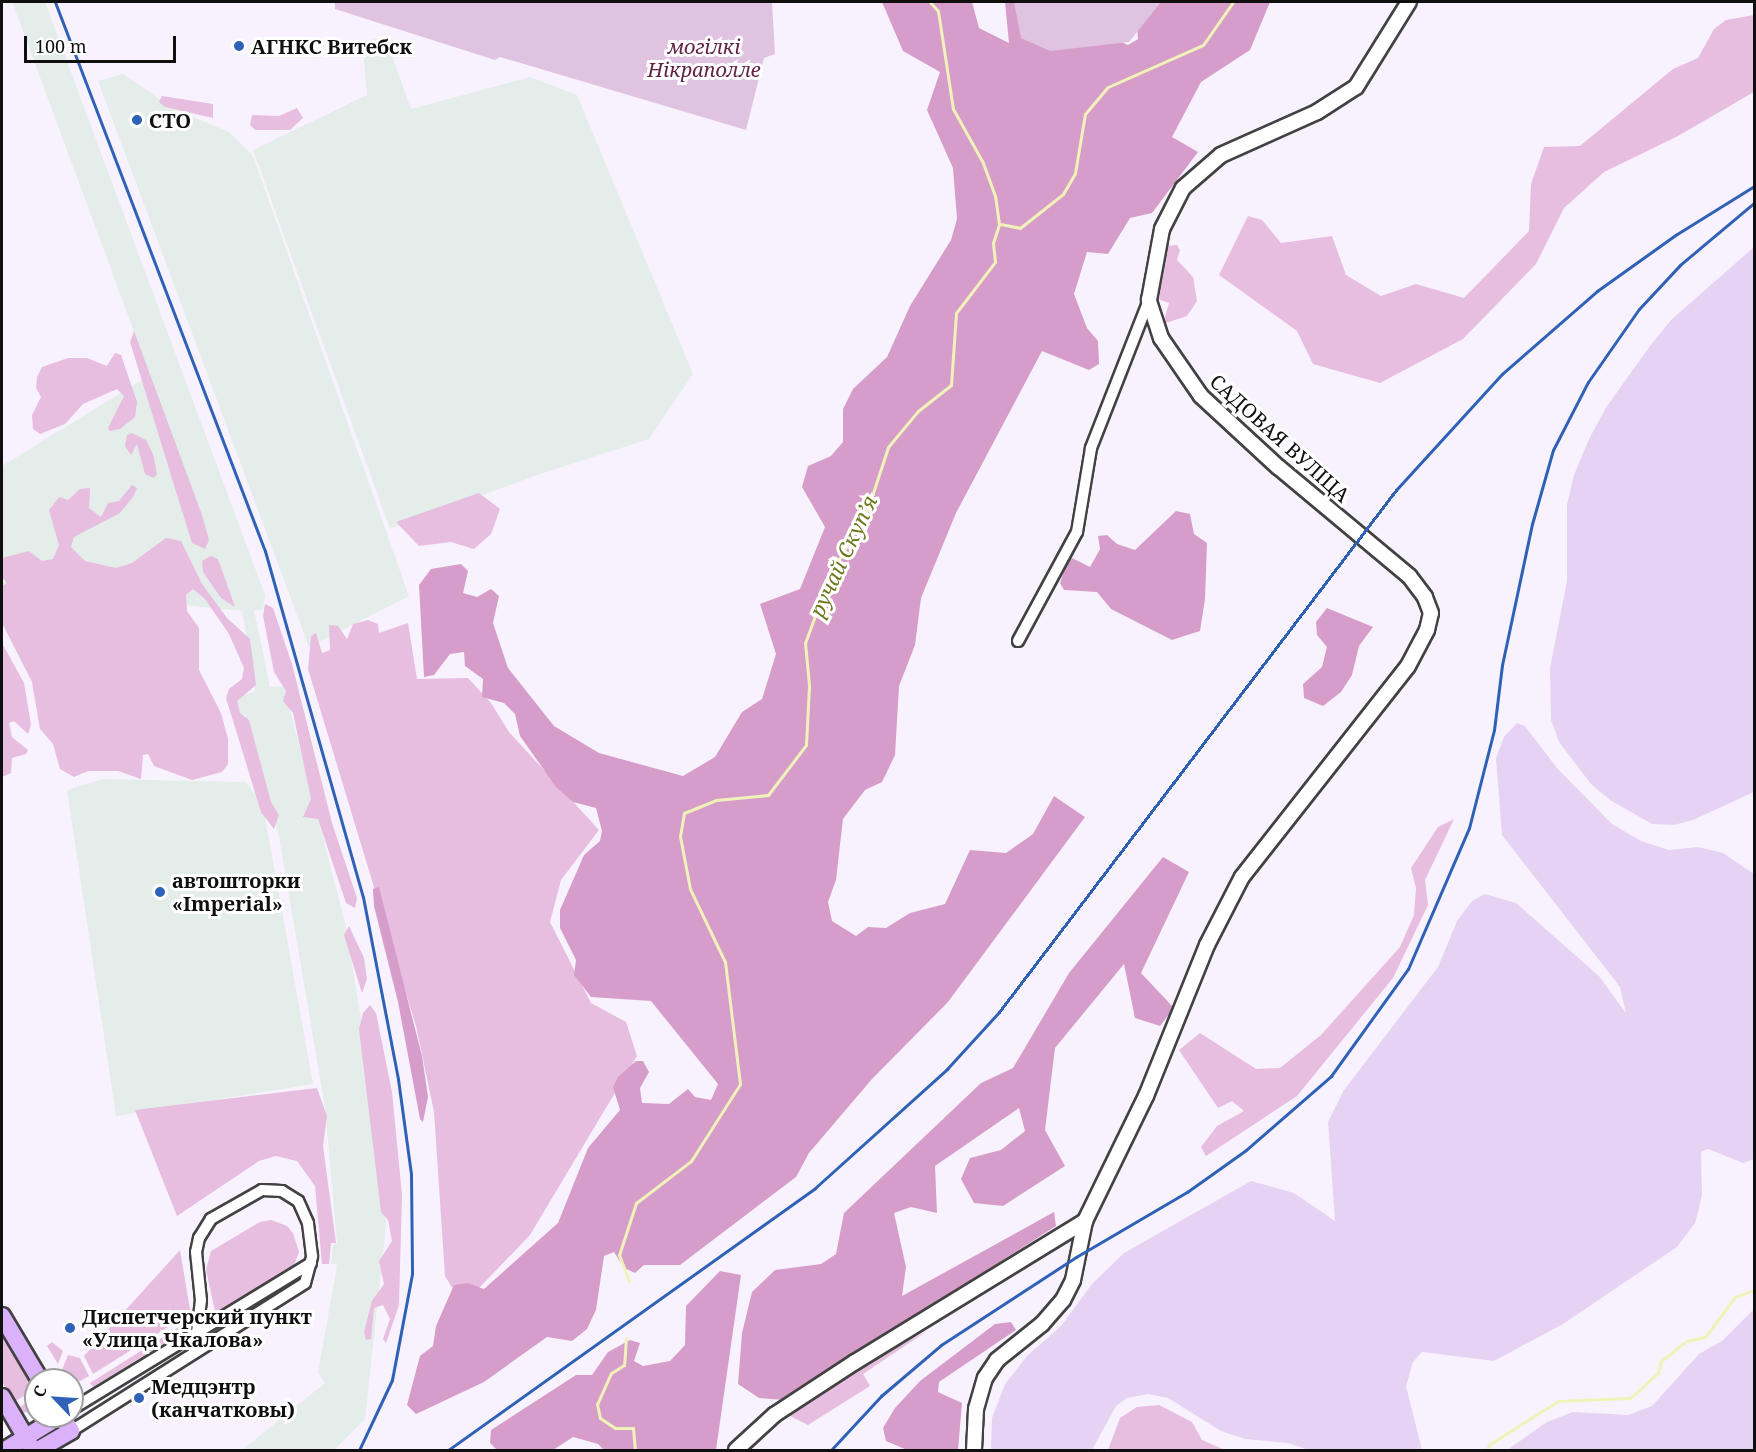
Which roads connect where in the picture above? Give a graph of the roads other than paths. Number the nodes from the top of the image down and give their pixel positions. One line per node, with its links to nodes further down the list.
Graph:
1 (1409, 2): 2 (street, САДОВАЯ ВУЛІЦА)
2 (1149, 300): 3 (street, САДОВАЯ ВУЛІЦА); 4 (street, САДОВАЯ ВУЛІЦА)
3 (1018, 641)
4 (1085, 1221): 17 (street); 18 (street)
5 (311, 1263): 7 (street); 7 (street); 13 (street)
6 (2, 1316): 8 (main road)
7 (197, 1332): 10 (street)
8 (33, 1368)
9 (2, 1397): 14 (main road)
10 (84, 1402)
11 (47, 1428): 14 (main road)
12 (69, 1428): 13 (main road)
13 (71, 1431): 16 (main road)
14 (29, 1444): 15 (main road)
15 (4, 1450)
16 (38, 1450)
17 (736, 1450)
18 (974, 1450)

